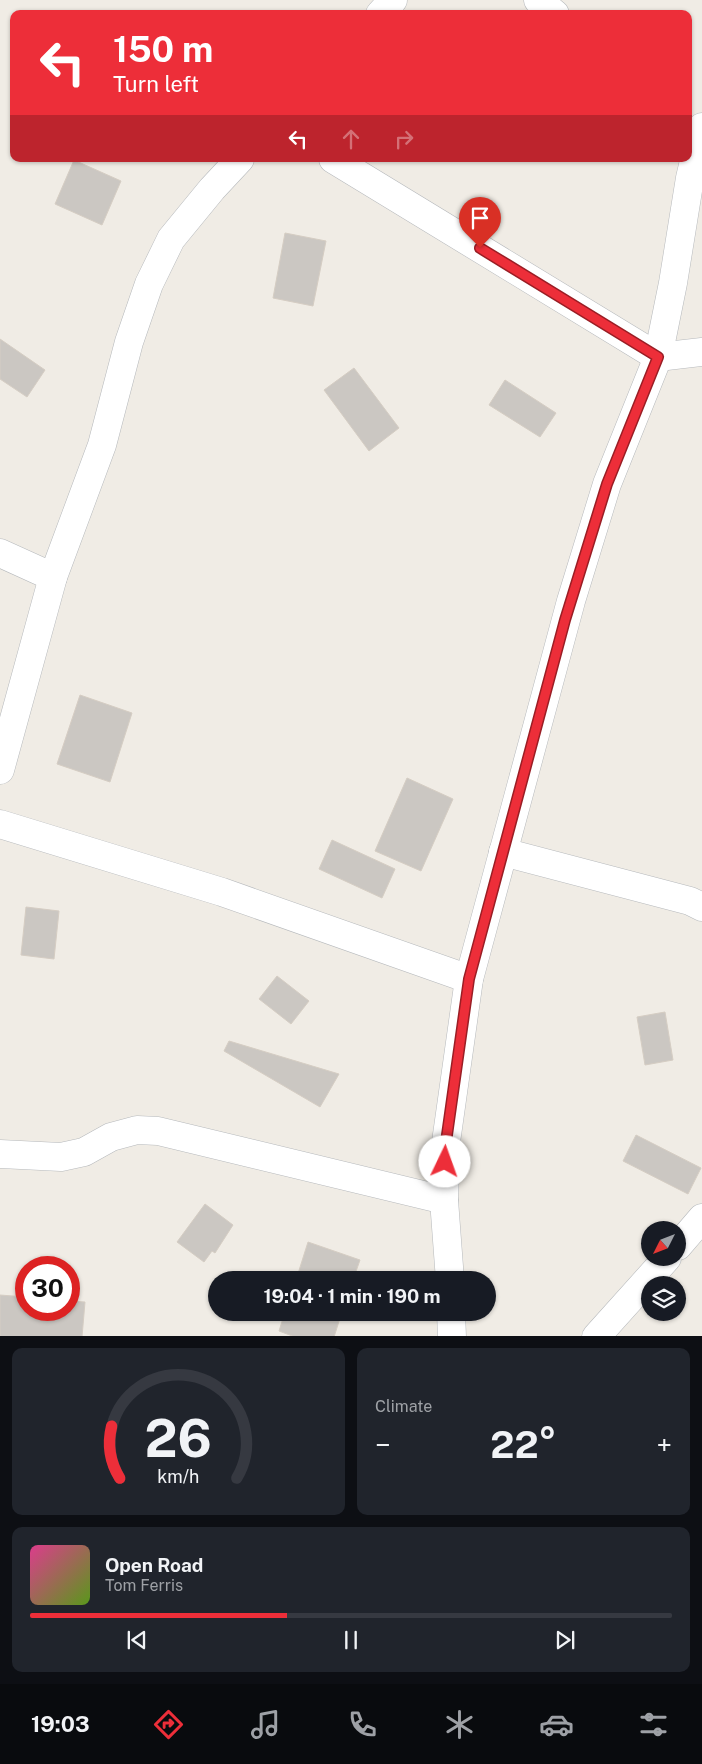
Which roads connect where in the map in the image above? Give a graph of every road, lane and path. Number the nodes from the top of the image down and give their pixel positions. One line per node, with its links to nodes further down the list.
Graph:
1 (393, 0): 3 (street)
2 (538, 0): 4 (street)
3 (384, 10)
4 (550, 10)
5 (692, 120): 6 (street)
6 (702, 128): 10 (street)
7 (237, 162): 12 (street)
8 (338, 162): 10 (street)
9 (702, 352): 10 (street)
10 (658, 357): 15 (street)
11 (0, 553): 12 (street)
12 (53, 577): 13 (street)
13 (0, 770)
14 (0, 824): 17 (street)
15 (503, 852): 16 (street); 17 (street)
16 (702, 907)
17 (469, 979): 19 (street)
18 (0, 1154): 19 (street)
19 (444, 1200): 23 (street)
20 (701, 1221): 21 (street)
21 (686, 1237)
22 (660, 1266): 26 (street)
23 (449, 1271)
24 (451, 1321): 25 (street)
25 (452, 1336)
26 (596, 1336)

